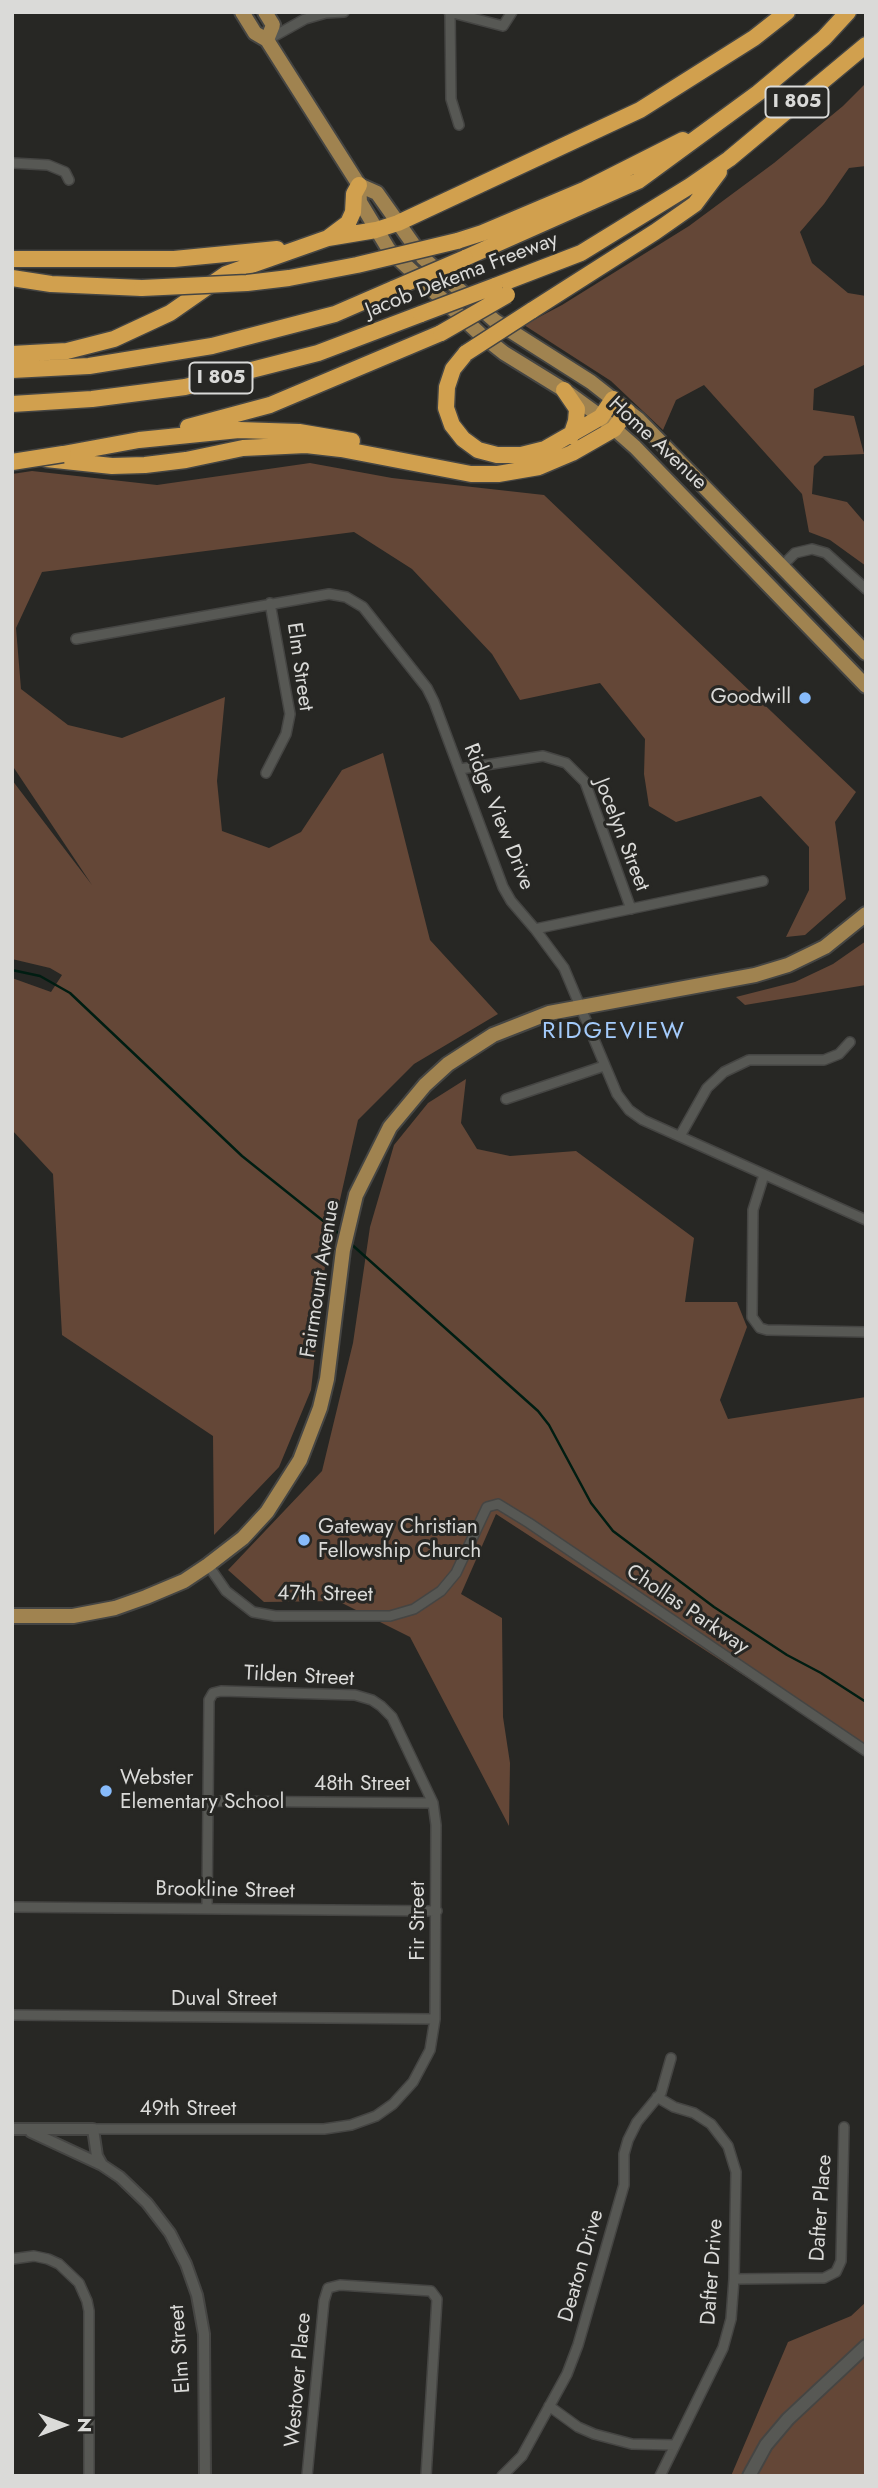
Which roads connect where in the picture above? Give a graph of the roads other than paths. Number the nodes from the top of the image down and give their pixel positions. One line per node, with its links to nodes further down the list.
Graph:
1 (242, 12): 8 (main road, Home Avenue)
2 (265, 12): 8 (main road, Home Avenue)
3 (344, 12): 8 (street)
4 (449, 12): 5 (street); 11 (street)
5 (512, 12)
6 (787, 12): 16 (highway)
7 (848, 12): 10 (highway, Jacob Dekema Freeway / I 805)
8 (267, 40): 15 (main road, Home Avenue)
9 (866, 45): 12 (highway, Jacob Dekema Freeway / I 805)
10 (722, 120): 21 (highway, bridge); 24 (highway, Jacob Dekema Freeway / I 805, bridge)
11 (459, 125)
12 (729, 159): 22 (highway, Jacob Dekema Freeway / I 805); 31 (highway, bridge)
13 (12, 163): 14 (street)
14 (69, 180)
15 (359, 185): 16 (main road, Home Avenue); 17 (main road, Home Avenue); 18 (highway)
16 (398, 223): 17 (highway); 26 (main road, Home Avenue)
17 (376, 230): 18 (highway); 25 (main road, Home Avenue)
18 (328, 238): 19 (highway)
19 (304, 247): 20 (highway); 23 (highway)
20 (12, 258)
21 (12, 278)
22 (501, 291): 27 (highway, Jacob Dekema Freeway / I 805, bridge); 32 (highway, bridge)
23 (12, 354)
24 (12, 370)
25 (564, 390): 29 (main road, Home Avenue); 31 (highway)
26 (613, 400): 28 (main road, Home Avenue); 29 (highway)
27 (12, 404)
28 (627, 411): 30 (highway); 36 (main road, Home Avenue)
29 (601, 417): 30 (main road, Home Avenue); 31 (highway)
30 (614, 429): 35 (highway); 41 (main road, Home Avenue)
31 (571, 436)
32 (139, 440): 34 (highway, bridge); 35 (highway)
33 (12, 454): 35 (highway)
34 (12, 462)
35 (448, 469)
36 (782, 566): 37 (street); 40 (main road, Home Avenue)
37 (866, 589)
38 (270, 603): 39 (street, Ridge View Drive); 42 (street, Ridge View Drive); 43 (street, Elm Street)
39 (76, 639)
40 (866, 653)
41 (866, 686)
42 (460, 769): 45 (street, Jocelyn Street); 47 (street, Ridge View Drive)
43 (265, 773)
44 (762, 881): 45 (street)
45 (631, 909): 47 (street)
46 (866, 914): 48 (main road, Fairmount Avenue)
47 (535, 929): 48 (street, Ridge View Drive)
48 (580, 1006): 50 (street, Ridge View Drive); 57 (main road, Fairmount Avenue)
49 (850, 1042): 52 (street)
50 (604, 1066): 51 (street); 52 (street, Ridge View Drive)
51 (506, 1100)
52 (680, 1136): 53 (street, Ridge View Drive)
53 (764, 1175): 54 (street, Ridge View Drive); 55 (street)
54 (866, 1220)
55 (866, 1332)
56 (487, 1507): 57 (street, 47th Street); 60 (street, Chollas Parkway)
57 (208, 1564): 58 (main road)
58 (12, 1616)
59 (381, 1706): 61 (street, Tilden Street); 62 (street, Fir Street)
60 (866, 1751)
61 (208, 1801): 62 (street, 48th Street); 64 (street)
62 (433, 1803): 65 (street, Fir Street)
63 (12, 1907): 64 (street, Brookline Street)
64 (207, 1908): 65 (street, Brookline Street)
65 (437, 1911): 67 (street, Fir Street)
66 (12, 2015): 67 (street, Duval Street)
67 (435, 2019): 70 (street, Fir Street)
68 (671, 2058): 69 (street, Deaton Drive)
69 (657, 2097): 77 (street, Dafter Drive); 79 (street, Deaton Drive)
70 (363, 2121): 73 (street, 49th Street)
71 (844, 2127): 77 (street, Dafter Place)
72 (12, 2129): 74 (street, 49th Street)
73 (93, 2129): 74 (street, 49th Street); 75 (street)
74 (26, 2130): 75 (street, Elm Street)
75 (102, 2165): 82 (street, Elm Street)
76 (12, 2259): 81 (street)
77 (734, 2279): 80 (street, Dafter Drive)
78 (866, 2346): 87 (main road)
79 (549, 2406): 80 (street); 85 (street, Deaton Drive)
80 (676, 2445): 86 (street, Dafter Drive)
81 (89, 2476)
82 (205, 2476)
83 (307, 2476): 84 (street, Westover Place)
84 (426, 2476)
85 (502, 2476)
86 (660, 2476)
87 (749, 2476)

